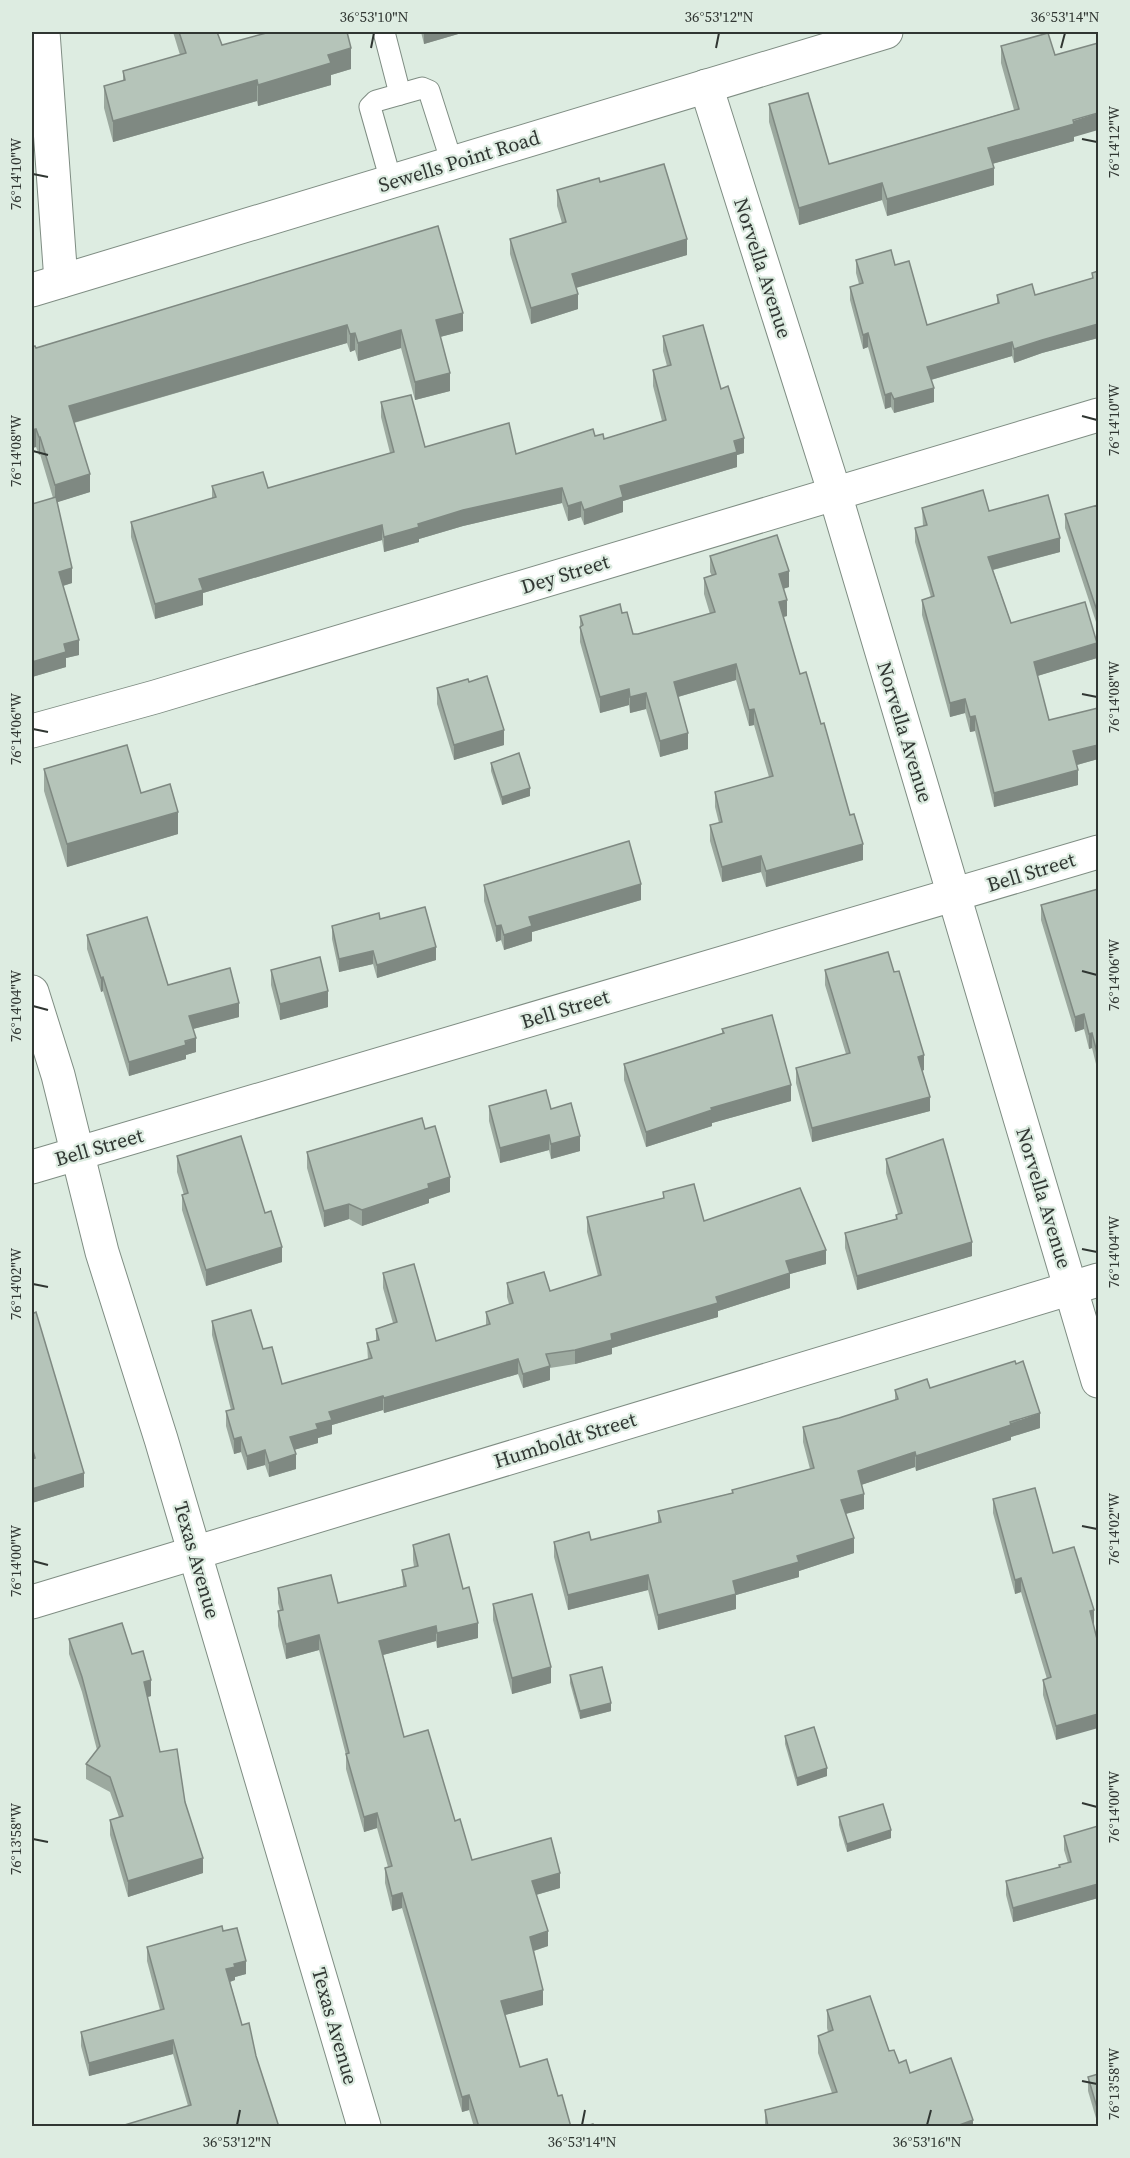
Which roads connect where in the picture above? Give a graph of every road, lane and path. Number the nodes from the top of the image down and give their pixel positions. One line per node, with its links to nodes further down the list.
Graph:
1 (43, 32): 8 (street)
2 (384, 32): 5 (lane)
3 (886, 32): 4 (street, Sewells Point Road)
4 (706, 86): 6 (street, Sewells Point Road); 10 (street, Norvella Avenue)
5 (400, 93): 6 (lane); 7 (lane)
6 (452, 163): 7 (street, Sewells Point Road)
7 (392, 181): 8 (street, Sewells Point Road)
8 (46, 285)
9 (1098, 415): 10 (street, Dey Street)
10 (835, 494): 11 (street, Dey Street); 13 (street, Norvella Avenue)
11 (32, 731)
12 (1098, 852): 13 (street, Bell Street)
13 (954, 896): 15 (street, Bell Street); 17 (street, Norvella Avenue)
14 (32, 992): 15 (street, Texas Avenue)
15 (77, 1154): 16 (street, Bell Street); 19 (street, Texas Avenue)
16 (32, 1167)
17 (1085, 1284): 18 (street, Norvella Avenue); 19 (street, Humboldt Street)
18 (1098, 1381)
19 (194, 1552): 20 (street, Humboldt Street); 21 (street, Texas Avenue)
20 (32, 1602)
21 (364, 2127)

